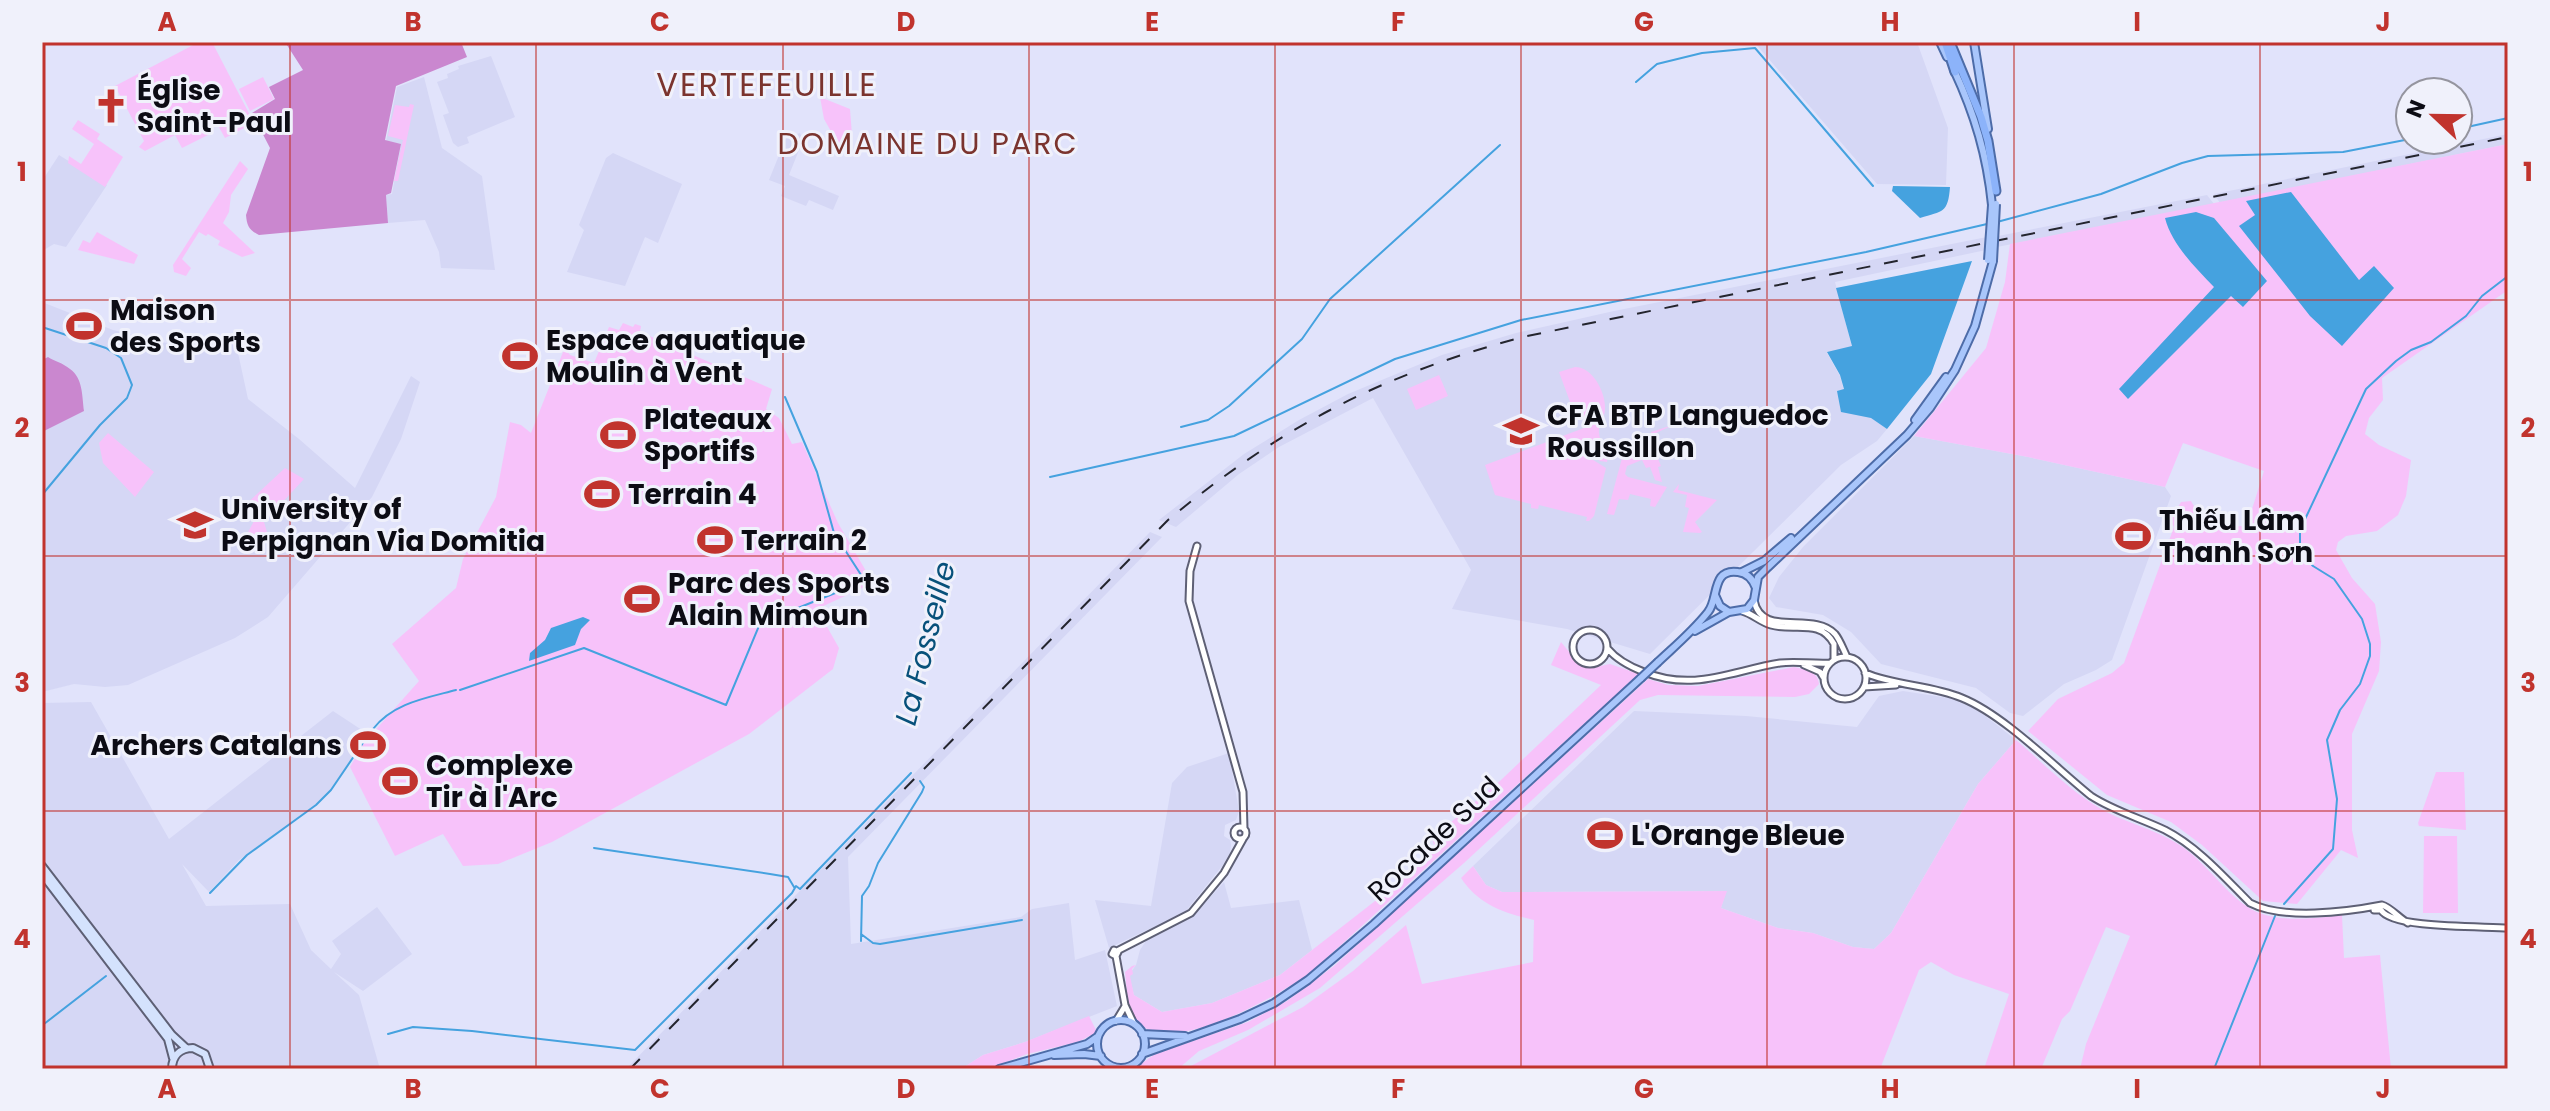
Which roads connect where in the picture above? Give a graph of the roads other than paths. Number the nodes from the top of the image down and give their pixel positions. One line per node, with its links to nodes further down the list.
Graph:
1 (1945, 42): 3 (highway); 4 (highway)
2 (1974, 42): 4 (main road)
3 (1955, 72): 5 (main road)
4 (1996, 191): 5 (main road)
5 (1994, 204): 6 (main road, bridge)
6 (1990, 260): 8 (main road); 9 (main road)
7 (1199, 549): 25 (street)
8 (1742, 572): 9 (main road); 10 (main road)
9 (1756, 588): 11 (main road)
10 (1715, 595): 13 (main road); 14 (main road, Rocade Sud)
11 (1754, 600): 12 (main road); 16 (street)
12 (1742, 611): 13 (main road); 19 (street)
13 (1729, 612): 14 (main road, Rocade Sud)
14 (1682, 640): 34 (main road, Rocade Sud, bridge)
15 (1608, 649): 17 (street); 17 (street); 18 (street)
16 (1847, 657): 19 (street); 21 (street)
17 (1602, 660): 18 (street)
18 (1621, 661): 20 (street)
19 (1832, 661): 20 (street); 22 (street)
20 (1795, 662): 22 (street)
21 (1865, 673): 23 (street); 24 (street)
22 (1823, 677): 24 (street)
23 (1905, 685): 24 (street); 29 (street)
24 (1864, 687)
25 (1241, 828): 26 (street); 26 (street)
26 (1239, 839): 30 (street)
27 (42, 866): 36 (main road)
28 (42, 874): 40 (main road)
29 (2508, 928)
30 (1125, 1005): 31 (street); 32 (street)
31 (1116, 1021): 32 (main road); 35 (main road)
32 (1134, 1024): 33 (main road)
33 (1142, 1034): 34 (main road); 37 (main road)
34 (1193, 1035): 37 (main road, Rocade Sud)
35 (1099, 1036): 38 (main road); 39 (main road)
36 (186, 1048): 40 (main road); 44 (main road)
37 (1142, 1054): 41 (main road)
38 (1043, 1056): 39 (main road); 45 (main road)
39 (1101, 1056): 42 (main road)
40 (173, 1058): 43 (main road)
41 (1130, 1067): 42 (main road)
42 (1115, 1068)
43 (172, 1069)
44 (210, 1069)
45 (999, 1069)

